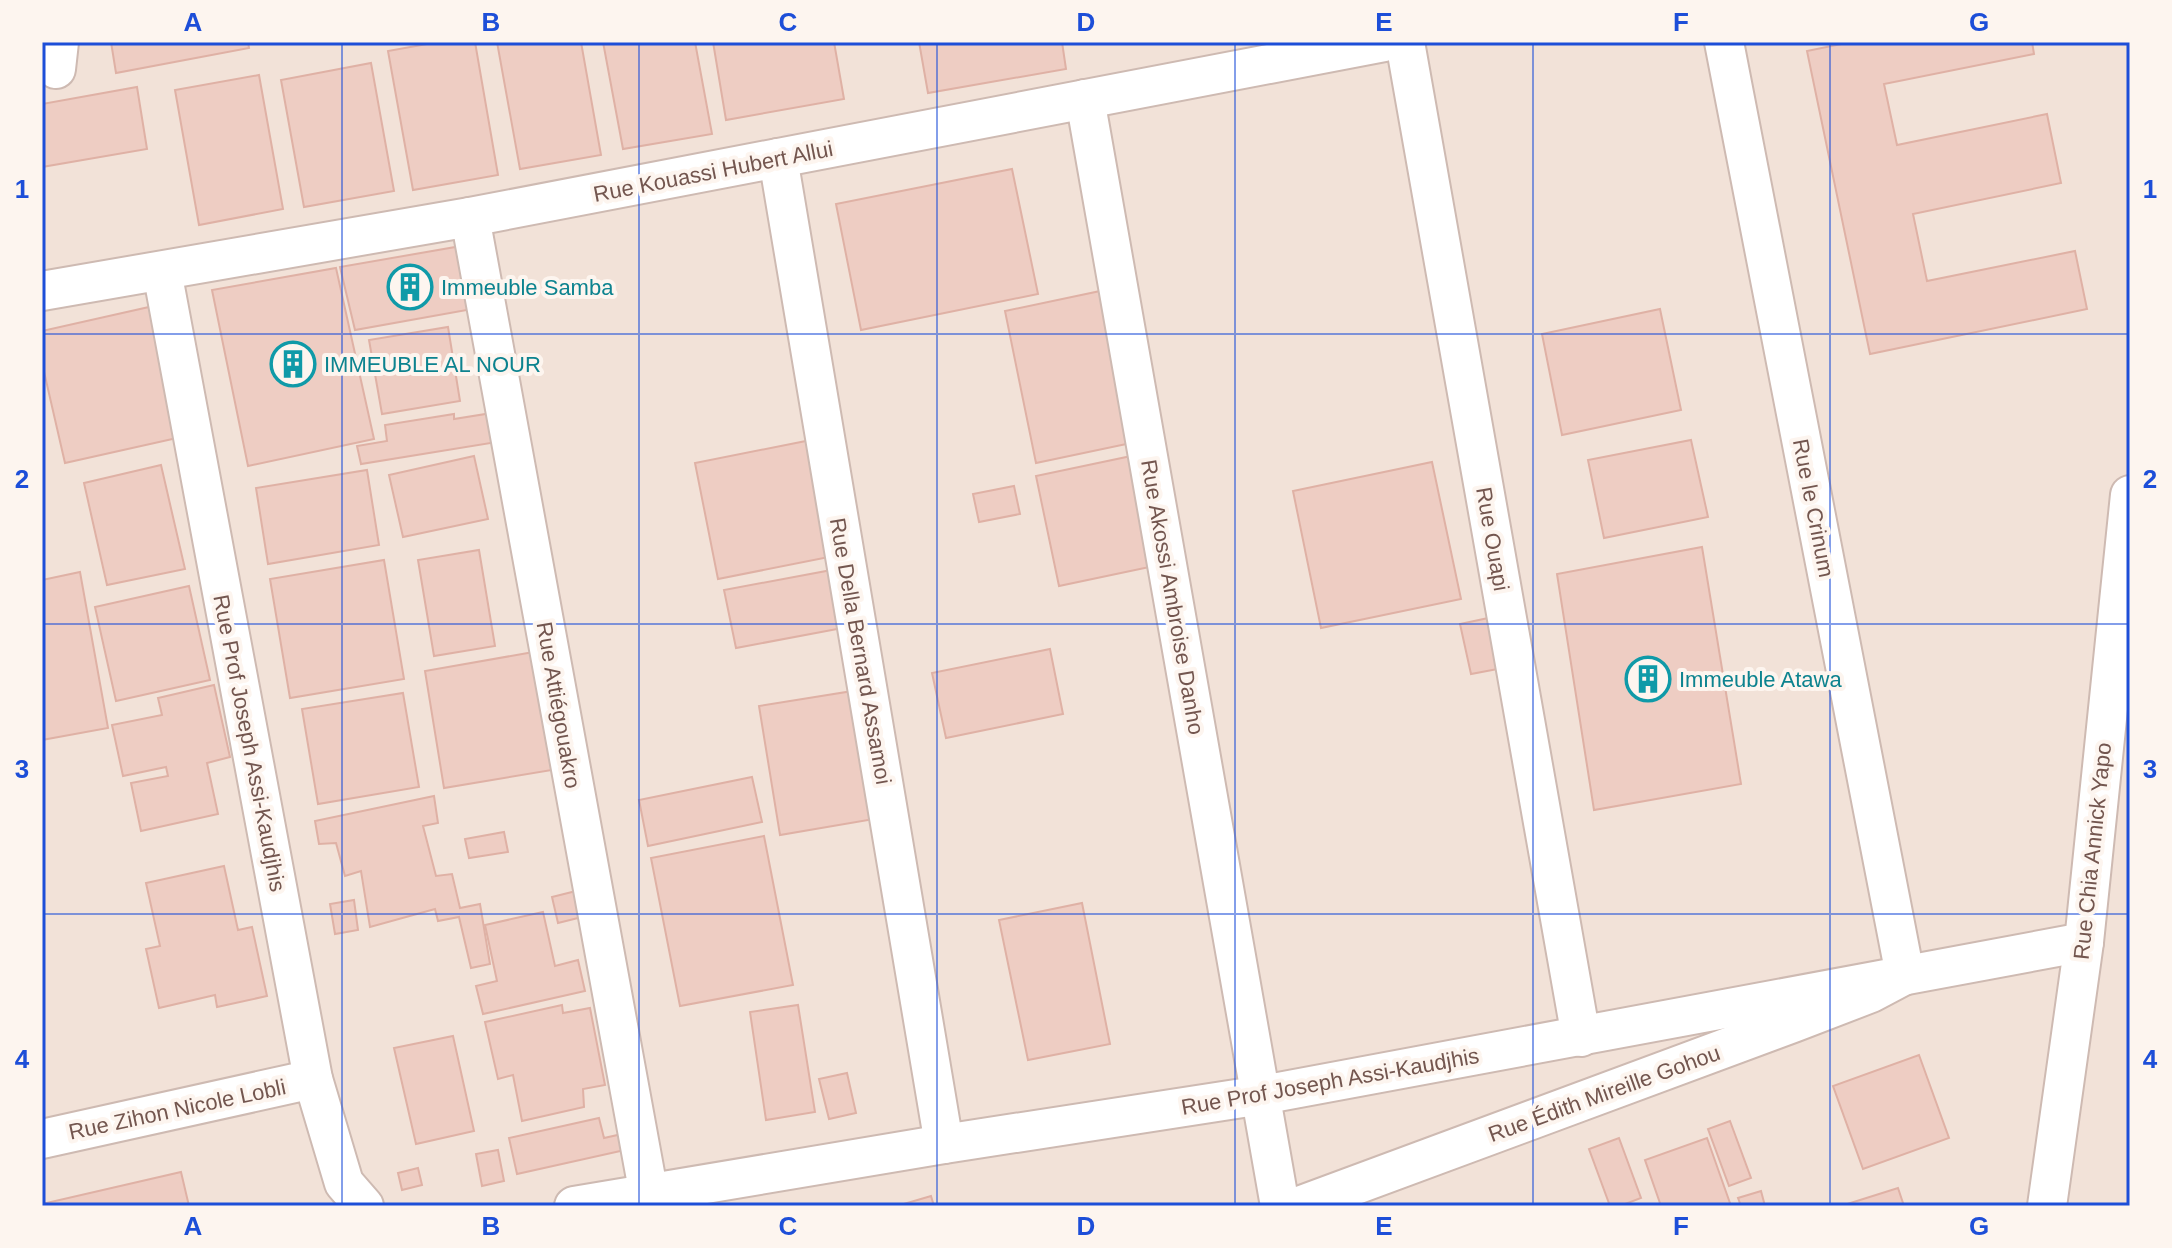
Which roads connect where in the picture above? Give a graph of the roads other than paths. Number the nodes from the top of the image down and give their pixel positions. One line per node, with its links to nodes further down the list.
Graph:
1 (1384, 42): 4 (street, Rue Kouassi Hubert Allui)
2 (1405, 42): 12 (street, Rue Ouapi)
3 (1724, 42): 11 (street, Rue le Crinum)
4 (1085, 99): 5 (street, Rue Kouassi Hubert Allui); 14 (street, Rue Akossi Ambroise Danho)
5 (778, 158): 6 (street, Rue Kouassi Hubert Allui); 16 (street, Rue Della Bernard Assamoi)
6 (470, 217): 7 (street, Rue Kouassi Hubert Allui); 17 (street, Rue Attiégouakro)
7 (162, 271): 8 (street, Rue Kouassi Hubert Allui); 13 (street, Rue Prof Joseph Assi-Kaudjhis)
8 (42, 291)
9 (2130, 495): 10 (street, Rue Chia Annick Yapo)
10 (2084, 942): 11 (street, Rue Prof Joseph Assi-Kaudjhis); 22 (street, Rue Chia Annick Yapo)
11 (1905, 975): 12 (street, Rue Prof Joseph Assi-Kaudjhis); 21 (street, Rue Édith Mireille Gohou)
12 (1581, 1037): 14 (street, Rue Prof Joseph Assi-Kaudjhis)
13 (313, 1079): 15 (street, Rue Zihon Nicole Lobli); 18 (street, Rue Prof Joseph Assi-Kaudjhis)
14 (1262, 1095): 16 (street, Rue Prof Joseph Assi-Kaudjhis); 20 (street, Rue Akossi Ambroise Danho)
15 (42, 1139)
16 (944, 1144): 17 (street, Rue Prof Joseph Assi-Kaudjhis)
17 (650, 1199): 19 (street, Rue Prof Joseph Assi-Kaudjhis)
18 (364, 1206)
19 (574, 1206)
20 (1280, 1206)
21 (1299, 1206)
22 (2047, 1206)

